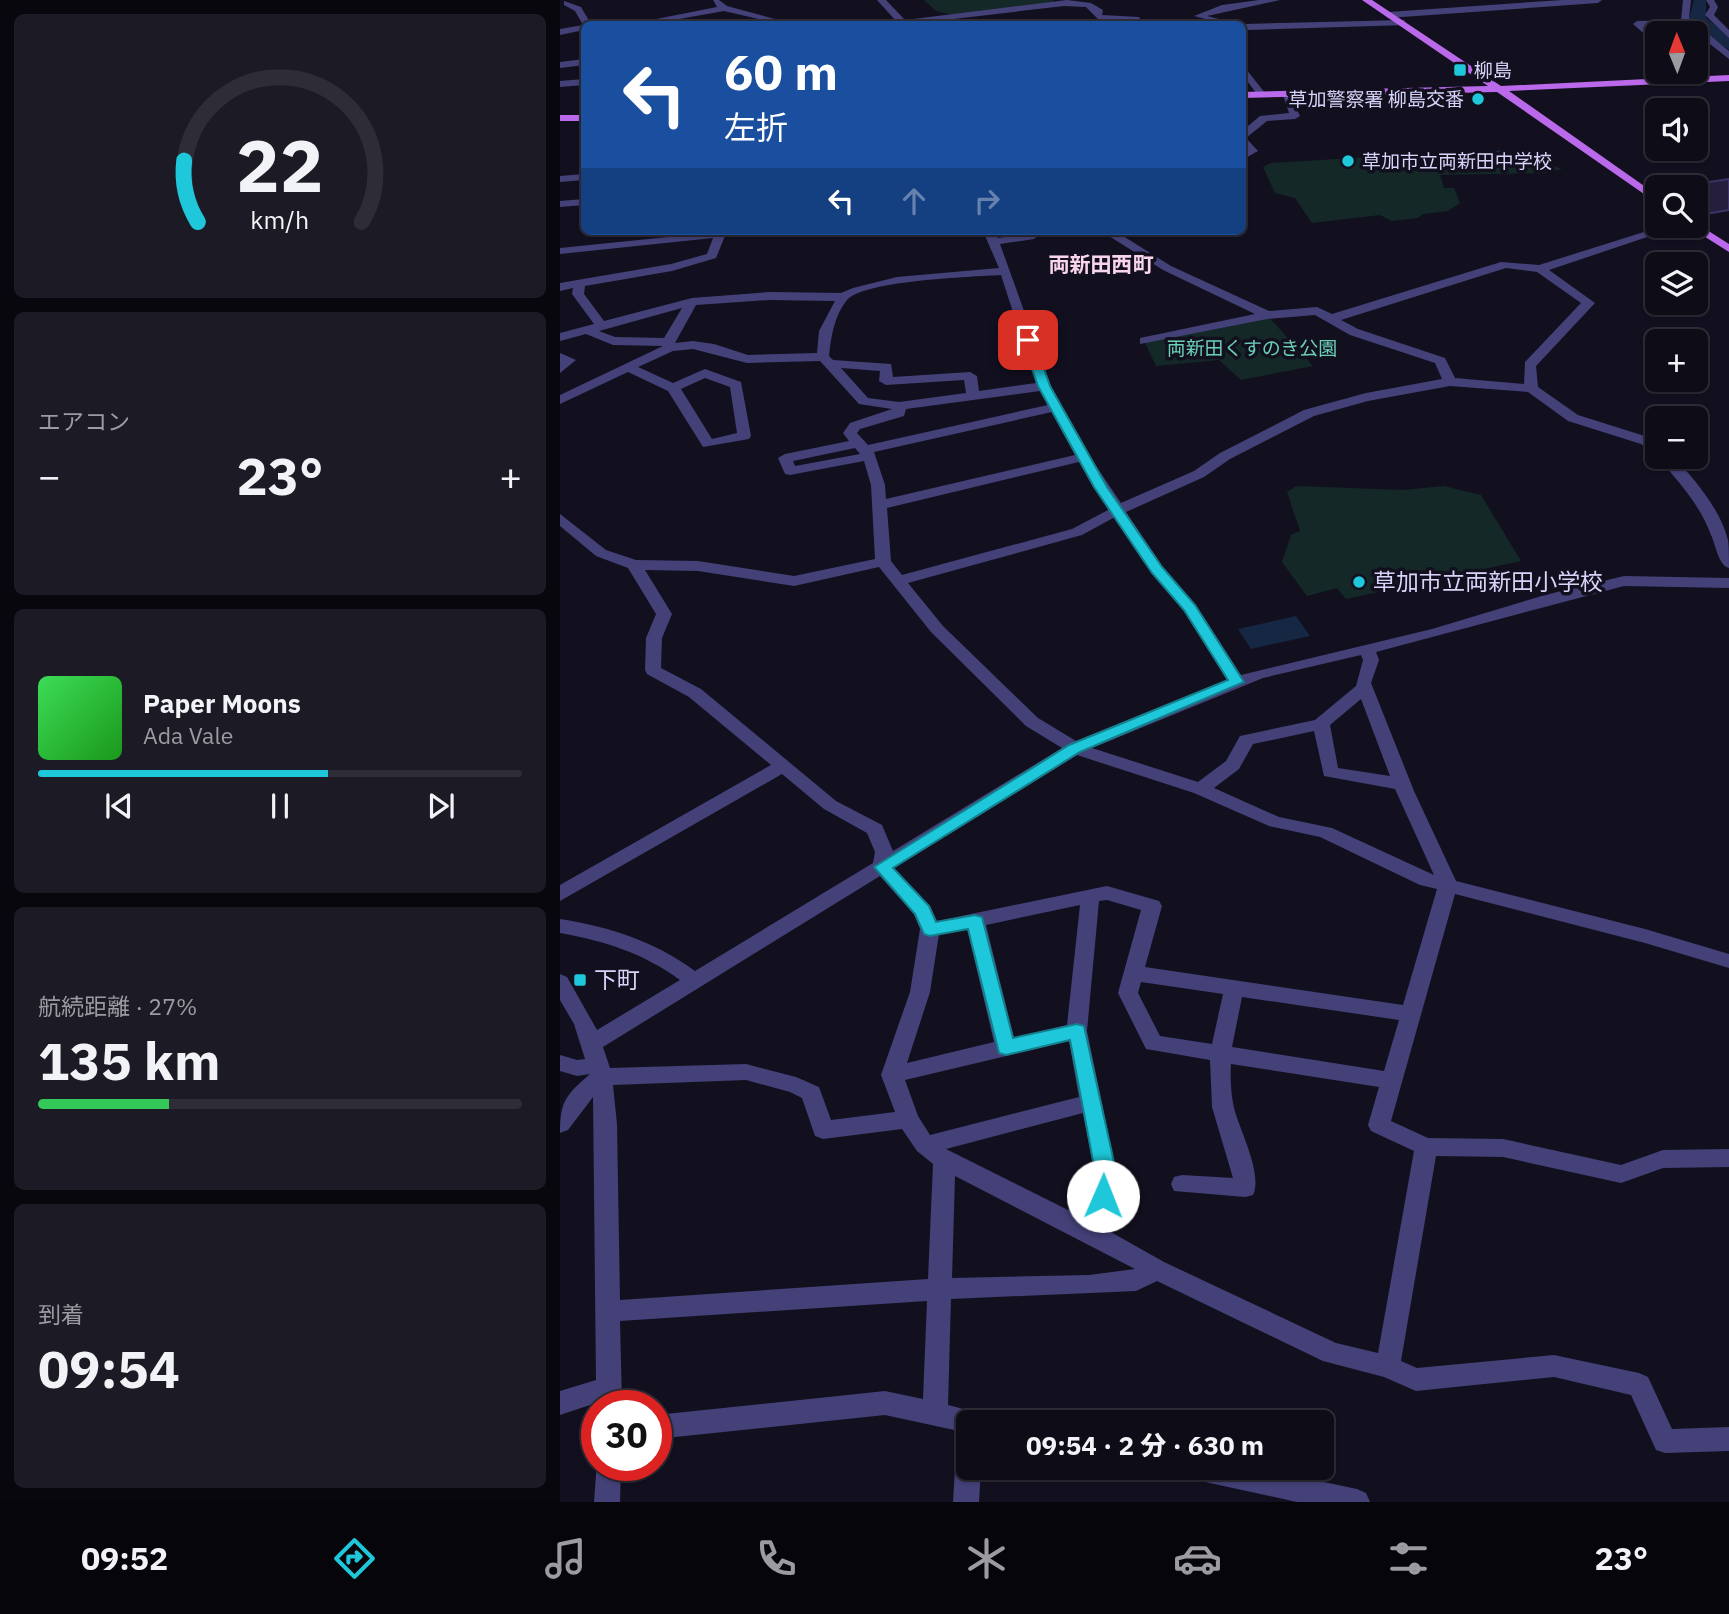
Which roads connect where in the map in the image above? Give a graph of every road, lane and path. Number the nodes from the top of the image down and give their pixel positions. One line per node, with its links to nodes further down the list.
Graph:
1 (574, 0): 15 (street)
2 (714, 0): 11 (street)
3 (881, 0): 18 (street)
4 (1199, 0): 12 (street)
5 (1276, 0): 12 (street)
6 (1366, 0): 14 (main road)
7 (1598, 0): 14 (street)
8 (1687, 0): 23 (street)
9 (1710, 0): 30 (street)
10 (1064, 1): 13 (street); 21 (street)
11 (724, 8): 16 (street); 17 (street)
12 (1218, 10): 22 (street)
13 (975, 15): 19 (street); 20 (street)
14 (1388, 15): 24 (main road)
15 (584, 21)
16 (654, 21)
17 (777, 21)
18 (901, 21)
19 (921, 21)
20 (984, 21)
21 (1137, 21)
22 (1220, 21)
23 (1688, 21)
24 (1404, 23): 27 (street); 40 (main road)
25 (1645, 24): 28 (street)
26 (581, 27): 29 (street)
27 (1246, 29)
28 (1645, 31)
29 (560, 32)
30 (1729, 35)
31 (1708, 38): 32 (street)
32 (1729, 56)
33 (581, 63): 34 (street)
34 (560, 67): 39 (street)
35 (1246, 73): 43 (street)
36 (1708, 79): 37 (main road)
37 (1729, 79)
38 (1645, 82): 40 (main road)
39 (564, 84)
40 (1498, 89): 41 (main road); 51 (main road)
41 (1285, 94): 43 (main road); 46 (street)
42 (1246, 95): 43 (main road)
43 (1262, 95)
44 (560, 118): 45 (main road)
45 (581, 118)
46 (1246, 134)
47 (1246, 142): 48 (street)
48 (1246, 155)
49 (581, 177): 50 (street)
50 (560, 179)
51 (1645, 192)
52 (581, 202): 53 (street)
53 (560, 204)
54 (703, 235): 62 (street)
55 (720, 235): 65 (street)
56 (1032, 235): 60 (street)
57 (1113, 235): 69 (street)
58 (1645, 235): 63 (street)
59 (1708, 235): 61 (main road)
60 (991, 237): 64 (street)
61 (1729, 249)
62 (560, 251)
63 (1540, 269): 70 (street); 84 (street)
64 (1006, 271): 67 (street); 82 (street)
65 (580, 282): 66 (street); 71 (street)
66 (560, 287)
67 (844, 297): 68 (street); 77 (street)
68 (692, 302): 71 (street); 74 (street)
69 (1267, 315): 70 (street); 73 (street)
70 (1330, 319): 81 (street)
71 (595, 329): 72 (street); 74 (street)
72 (560, 337)
73 (1144, 341)
74 (669, 345): 75 (street); 79 (street)
75 (736, 355): 77 (street); 80 (street)
76 (560, 357): 78 (street)
77 (827, 360): 85 (street); 87 (street)
78 (560, 369)
79 (631, 369): 83 (street); 86 (street)
80 (705, 373): 83 (street); 83 (street)
81 (1450, 382): 84 (street); 94 (street)
82 (1044, 386): 85 (street); 88 (street)
83 (673, 388)
84 (1531, 388): 89 (street)
85 (973, 395): 87 (street)
86 (560, 400)
87 (900, 406): 90 (street)
88 (1058, 407): 90 (street); 91 (street)
89 (1645, 441)
90 (865, 450): 93 (street)
91 (1083, 457): 93 (street); 94 (street)
92 (1676, 469): 97 (street)
93 (880, 505): 96 (street)
94 (1118, 510): 99 (street); 102 (street)
95 (560, 518): 98 (street)
96 (883, 562): 98 (street); 99 (street)
97 (1729, 563)
98 (634, 565): 106 (street)
99 (898, 581): 105 (street)
100 (1727, 585): 101 (street)
101 (1367, 649): 102 (street); 103 (street)
102 (1237, 682): 105 (street)
103 (1365, 687): 104 (street); 107 (street)
104 (1321, 724): 107 (street); 108 (street)
105 (1075, 748): 108 (street); 109 (street)
106 (783, 766): 109 (street); 111 (street)
107 (1402, 784): 110 (street)
108 (1200, 789): 110 (street)
109 (882, 867): 115 (street); 118 (street)
110 (1448, 885): 116 (street); 121 (street)
111 (560, 894)
112 (1090, 897): 113 (street); 117 (street); 122 (street)
113 (975, 921): 115 (street); 123 (street)
114 (560, 926): 118 (street)
115 (930, 929): 127 (street)
116 (1729, 961)
117 (1133, 973): 120 (street); 124 (street)
118 (694, 980): 125 (street)
119 (560, 982): 125 (street)
120 (1234, 988): 121 (street); 124 (street)
121 (1411, 1014): 128 (street)
122 (1077, 1031): 123 (street); 129 (street)
123 (1006, 1047): 127 (street)
124 (1219, 1054): 128 (street); 136 (street)
125 (598, 1062): 126 (street); 130 (street); 131 (street); 140 (street)
126 (560, 1063)
127 (892, 1075): 130 (street)
128 (1392, 1081): 133 (street)
129 (1093, 1102): 132 (street); 137 (street)
130 (908, 1119): 132 (street)
131 (560, 1124)
132 (925, 1145): 135 (street)
133 (1426, 1147): 134 (street); 141 (street)
134 (1729, 1157)
135 (944, 1160): 137 (street); 139 (street)
136 (1182, 1184)
137 (1097, 1236): 138 (street)
138 (1156, 1269): 139 (street); 141 (street)
139 (942, 1289): 140 (street); 145 (street)
140 (609, 1311): 142 (street)
141 (1388, 1367): 148 (street)
142 (609, 1390)
143 (581, 1400): 144 (street)
144 (560, 1403)
145 (935, 1414): 146 (street); 147 (street)
146 (956, 1419)
147 (672, 1425)
148 (1729, 1439)
149 (967, 1480): 153 (street)
150 (1253, 1480): 154 (street)
151 (608, 1481): 152 (street)
152 (607, 1502)
153 (966, 1502)
154 (1357, 1502)

